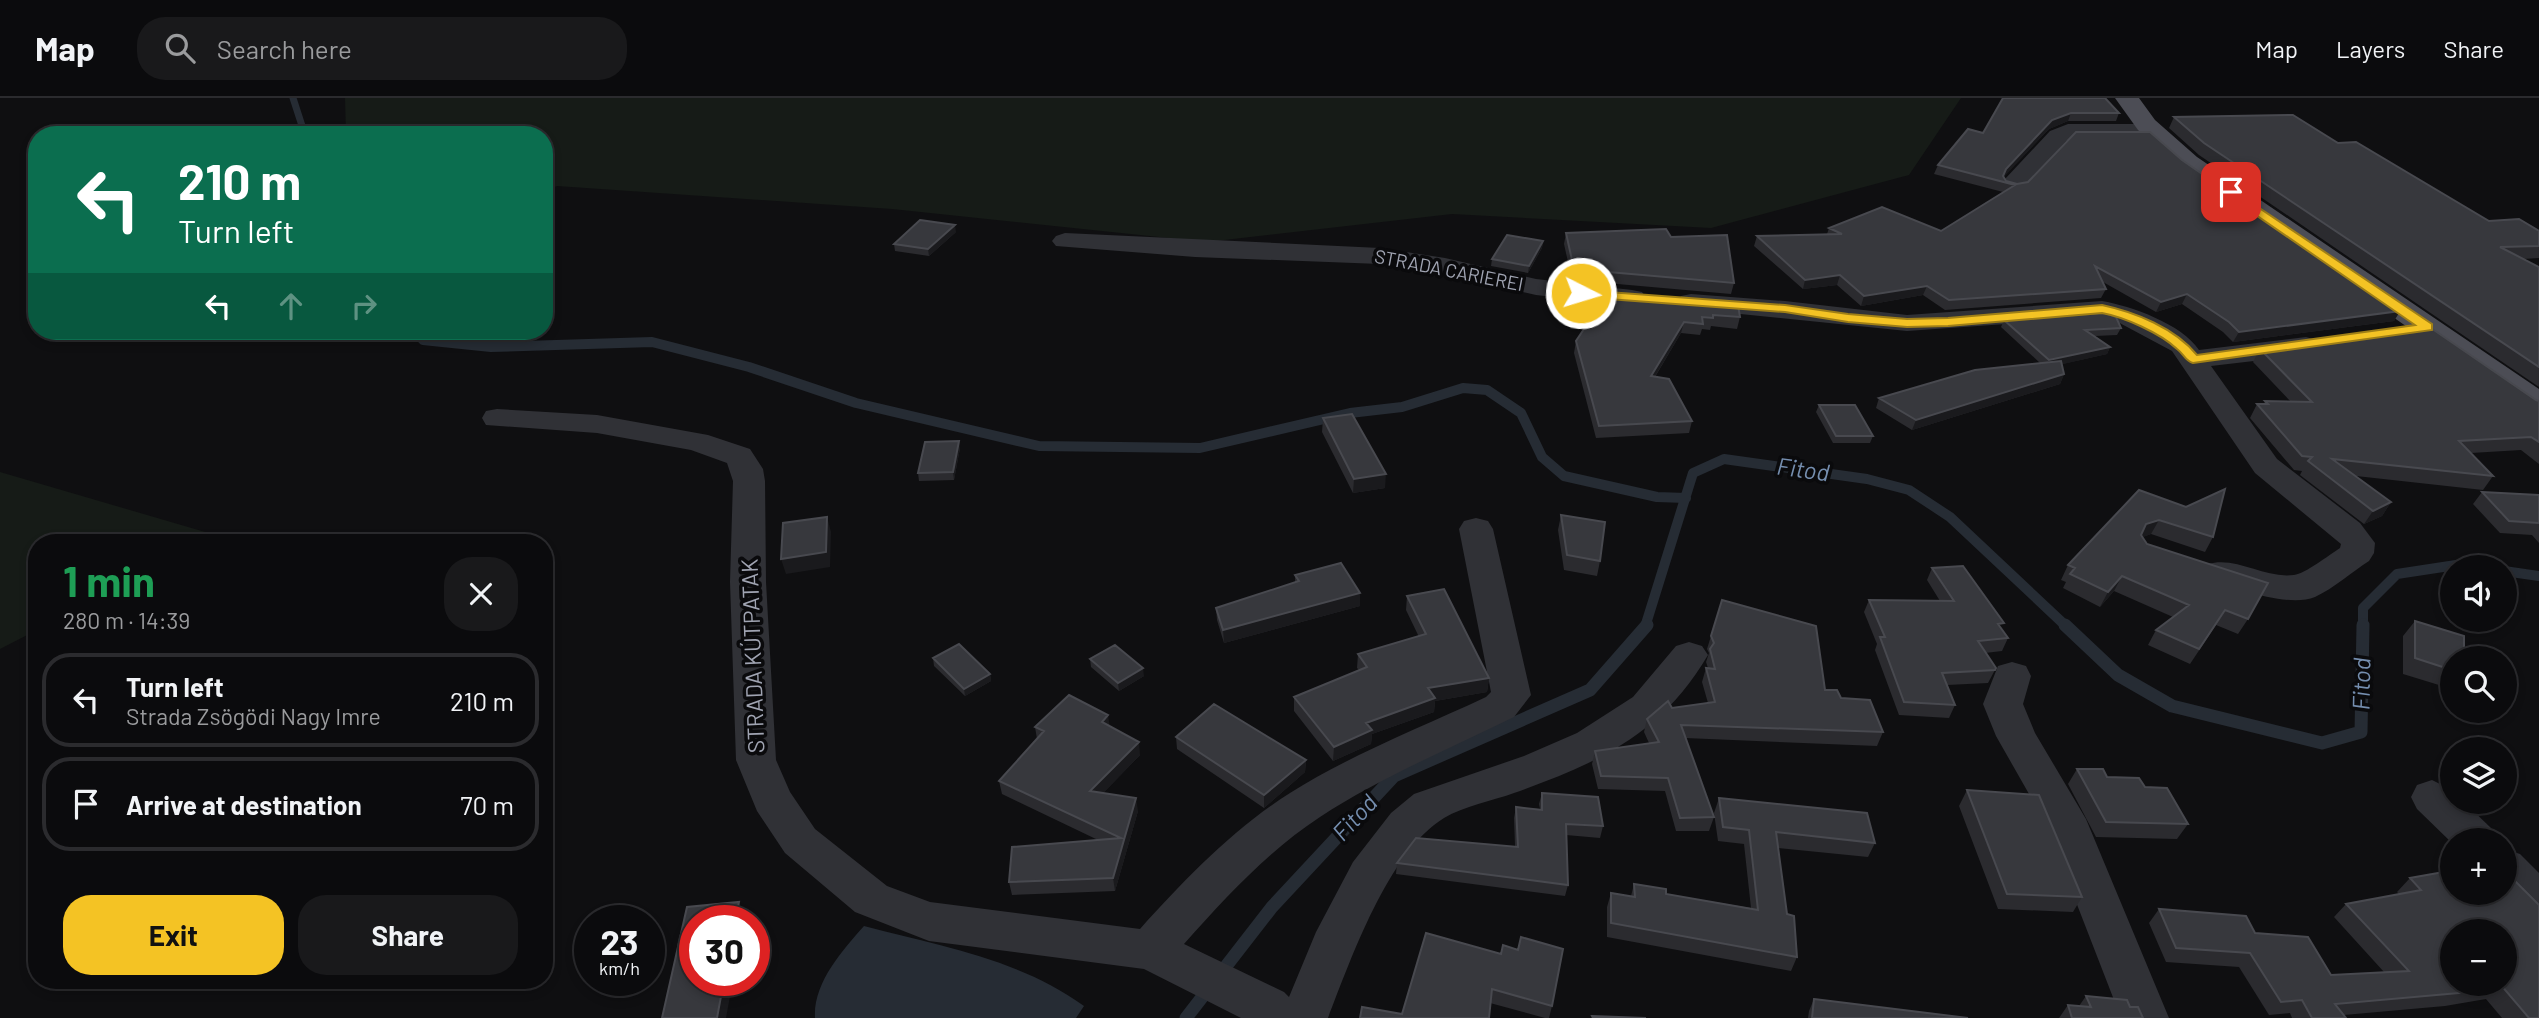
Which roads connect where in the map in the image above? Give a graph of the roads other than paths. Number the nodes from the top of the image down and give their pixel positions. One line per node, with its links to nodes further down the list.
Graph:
1 (2127, 98): 2 (main road)
2 (2151, 131): 3 (street); 5 (main road)
3 (2014, 184)
4 (1065, 241): 8 (street, STRADA CARIEREI)
5 (2427, 327): 6 (street); 9 (main road)
6 (2387, 333)
7 (2336, 341): 8 (street)
8 (2193, 359): 12 (street, STRADA CARIEREI)
9 (2539, 404)
10 (497, 418): 19 (street, STRADA KÚTPATAK)
11 (1476, 529): 19 (street)
12 (2191, 562)
13 (1689, 656): 20 (street, STRADA KÚTPATAK)
14 (2012, 676): 21 (street)
15 (2432, 797): 16 (street)
16 (2464, 828)
17 (2517, 880): 18 (street)
18 (2539, 901)
19 (1162, 955): 20 (street, STRADA KÚTPATAK)
20 (1283, 1014)
21 (2145, 1018)

